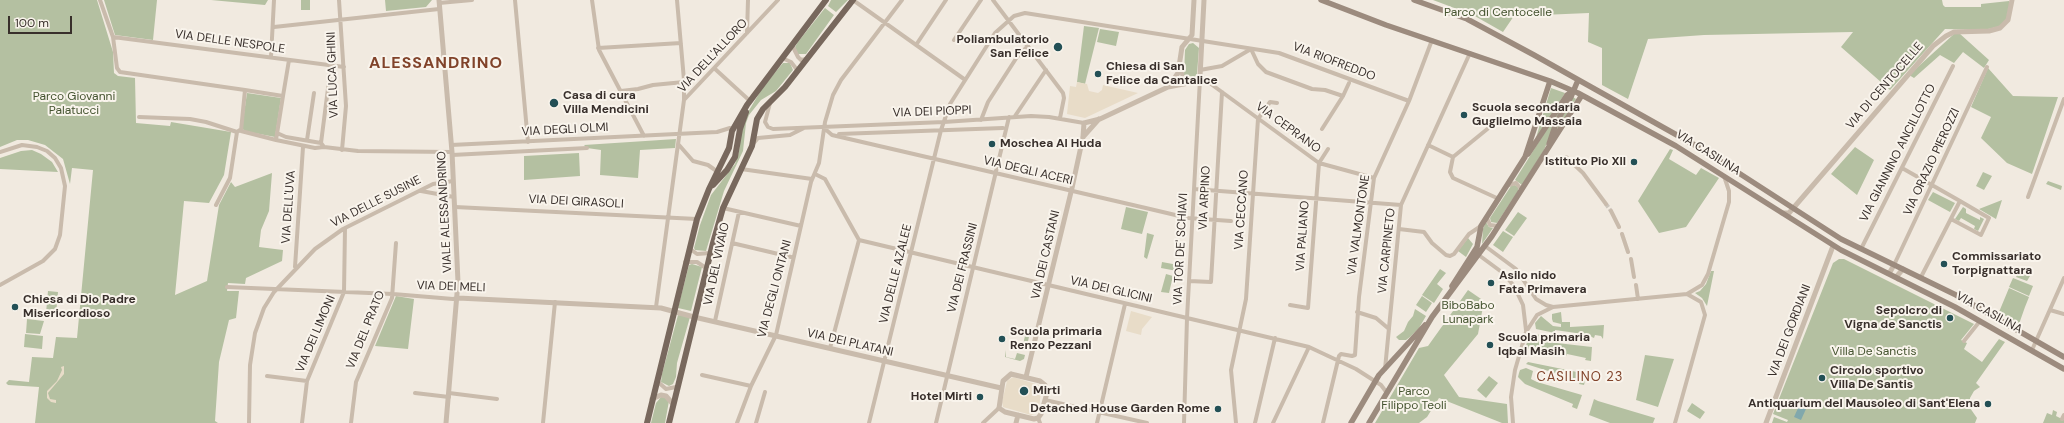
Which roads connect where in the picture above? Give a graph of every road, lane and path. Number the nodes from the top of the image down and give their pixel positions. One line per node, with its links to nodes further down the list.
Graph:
1 (100, 0): 27 (street)
2 (274, 0): 25 (street)
3 (339, 0): 22 (street, VIA LUCA GHINI)
4 (472, 0): 21 (street)
5 (515, 0): 101 (street)
6 (592, 0): 36 (street)
7 (677, 0): 32 (street)
8 (748, 0): 26 (street)
9 (778, 0): 26 (street, VIA DELL'ALLORO)
10 (826, 0): 33 (main road)
11 (853, 0): 24 (street); 41 (main road)
12 (902, 0): 24 (street, VIA DEGLI ONTANI)
13 (946, 0): 34 (street)
14 (981, 0): 29 (street)
15 (993, 0): 23 (street)
16 (1194, 0): 28 (street)
17 (1204, 0): 31 (street)
18 (1321, 0): 30 (main road, VIA CASILINA)
19 (1414, 0): 54 (main road, VIA CASILINA)
20 (2012, 0): 151 (street, VIA DI CENTOCELLE)
21 (439, 4): 22 (street); 104 (street, VIALE ALESSANDRINO)
22 (341, 20): 25 (street); 46 (street, VIA LUCA GHINI)
23 (1008, 20): 28 (street, VIA RIOFREDDO); 35 (street); 53 (street, VIA DELLE AZALEE)
24 (885, 22): 34 (street); 88 (street, VIA DEGLI ONTANI)
25 (274, 27): 39 (street)
26 (747, 33): 48 (street, VIA DELL'ALLORO)
27 (113, 37): 39 (street, VIA DELLE NESPOLE); 60 (street)
28 (1189, 39): 31 (street, VIA RIOFREDDO); 43 (street)
29 (954, 40)
30 (1432, 40): 38 (main road, VIA CASILINA); 72 (street, VIA VALMONTONE)
31 (1201, 41): 37 (street, VIA RIOFREDDO); 50 (street)
32 (681, 43): 36 (street); 56 (street)
33 (792, 45): 40 (main road); 41 (street)
34 (916, 45): 53 (street)
35 (1028, 46): 49 (street); 81 (street)
36 (598, 48): 61 (street)
37 (1251, 49): 50 (street); 67 (street); 72 (street, VIA RIOFREDDO)
38 (1470, 53): 55 (main road, VIA CASILINA); 105 (street, VIA CARPINETO)
39 (271, 57): 42 (street, VIA DELLE NESPOLE)
40 (782, 58): 51 (street); 70 (main road)
41 (807, 59): 51 (main road)
42 (289, 60): 44 (street, VIA DELLE NESPOLE); 66 (street)
43 (1180, 63): 58 (street); 59 (street)
44 (331, 65): 46 (street, VIA DELLE NESPOLE); 102 (street)
45 (1953, 66): 122 (street, VIA GIANNINO ANCILLOTTO)
46 (344, 67): 112 (street, VIA LUCA GHINI)
47 (1987, 67): 131 (street, VIA ORAZIO PIEROZZI)
48 (714, 68): 69 (street, VIA DELL'ALLORO); 70 (street)
49 (1046, 70): 75 (street); 78 (street)
50 (1200, 70): 52 (street)
51 (798, 71): 71 (main road)
52 (1200, 76): 58 (street); 63 (street, VIA CEPRANO); 134 (street, VIA TOR DE' SCHIAVI)
53 (964, 79): 82 (street, VIA DELLE AZALEE)
54 (1578, 80): 62 (main road); 151 (main road, VIA CASILINA)
55 (1550, 81): 62 (main road, VIA CASILINA); 119 (main road)
56 (684, 82): 61 (street); 69 (street)
57 (1349, 83): 67 (street)
58 (1190, 84): 59 (street)
59 (1168, 87): 79 (street)
60 (245, 90): 66 (street); 92 (street)
61 (621, 91): 96 (street)
62 (1573, 91): 65 (main road, VIA CASILINA); 115 (main road); 119 (main road)
63 (1222, 92): 80 (street, VIA CEPRANO); 135 (street, VIA ARPINO)
64 (314, 93): 100 (street)
65 (1582, 95): 115 (main road); 127 (main road, VIA CASILINA)
66 (283, 96): 93 (street)
67 (1343, 96): 90 (street)
68 (2064, 99): 141 (street)
69 (684, 100): 94 (street, VIA DELL'ALLORO)
70 (750, 101): 74 (main road); 133 (main road)
71 (771, 101): 87 (street, VIA DEI PIOPPI); 107 (main road); 116 (main road)
72 (1409, 101): 128 (street, VIA VALMONTONE)
73 (1277, 103): 80 (street)
74 (744, 108): 83 (main road); 133 (main road)
75 (1015, 116): 77 (street, VIA DEI PIOPPI); 78 (street, VIA DEI PIOPPI)
76 (140, 117): 92 (street)
77 (1009, 117): 81 (street, VIA DEI PIOPPI); 125 (street, VIA DEI FRASSINI)
78 (1060, 118): 84 (street, VIA DEI PIOPPI)
79 (1100, 119): 84 (street); 97 (street)
80 (1258, 119): 121 (street, VIA CEPRANO); 139 (street, VIA CECCANO)
81 (981, 120): 82 (street, VIA DEI PIOPPI)
82 (943, 122): 88 (street, VIA DEI PIOPPI); 91 (street, VIA DELLE AZALEE)
83 (736, 123): 86 (main road); 133 (main road)
84 (1084, 123): 97 (street, VIA DEI CASTANI)
85 (1491, 126): 117 (street)
86 (730, 128): 94 (street); 124 (main road)
87 (804, 128): 88 (street, VIA DEI PIOPPI); 107 (street, VIA DEI PIOPPI)
88 (824, 128): 95 (street, VIA DEGLI ACERI); 126 (street, VIA DEGLI ONTANI)
89 (1003, 128): 91 (street, VIA DEI PIOPPI)
90 (1322, 129)
91 (941, 130): 95 (street, VIA DEI PIOPPI); 120 (street, VIA DELLE AZALEE)
92 (239, 131): 99 (street, VIA DEGLI OLMI); 147 (street)
93 (278, 133): 98 (street); 99 (street)
94 (681, 134): 96 (street, VIA DEGLI OLMI); 106 (street, VIA DELL'ALLORO)
95 (832, 135): 120 (street, VIA DEGLI ACERI)
96 (644, 136): 101 (street, VIA DEGLI OLMI)
97 (1083, 136): 138 (street, VIA DEI CASTANI)
98 (292, 138): 100 (street); 103 (street)
99 (276, 140): 103 (street, VIA DEGLI OLMI)
100 (307, 140): 102 (street)
101 (528, 142): 104 (street, VIA DEGLI OLMI)
102 (321, 143): 109 (street)
103 (292, 144): 108 (street, VIA DEGLI OLMI)
104 (451, 145): 114 (street, VIALE ALESSANDRINO)
105 (1428, 145): 117 (street); 148 (street, VIA CARPINETO)
106 (679, 146): 124 (street); 155 (street, VIA DELL'ALLORO)
107 (752, 146): 116 (main road)
108 (303, 147): 109 (street, VIA DEGLI OLMI); 185 (street, VIA DELL'UVA)
109 (324, 147): 112 (street, VIA DEGLI OLMI)
110 (587, 148): 114 (street, VIA DEGLI OLMI)
111 (1328, 149): 121 (street, VIA PALIANO)
112 (342, 150): 114 (street, VIA DEGLI OLMI)
113 (0, 152): 194 (street)
114 (452, 153): 130 (street, VIALE ALESSANDRINO)
115 (1545, 153): 136 (main road)
116 (747, 155): 123 (main road)
117 (1453, 157): 143 (street)
118 (1566, 157): 146 (street)
119 (1525, 158): 132 (main road)
120 (934, 159): 125 (street, VIA DEGLI ACERI); 176 (street, VIA DELLE AZALEE)
121 (1319, 163): 128 (street, VIA CEPRANO); 142 (street, VIA PALIANO)
122 (1902, 168): 131 (street); 175 (street, VIA GIANNINO ANCILLOTTO)
123 (741, 169): 129 (street); 150 (main road)
124 (716, 170): 133 (main road)
125 (996, 173): 138 (street, VIA DEGLI ACERI); 184 (street, VIA DEI FRASSINI)
126 (815, 174): 129 (street, VIA DEGLI ONTANI); 169 (street)
127 (1724, 176): 154 (main road, VIA CASILINA); 201 (street)
128 (1374, 178): 145 (street, VIA VALMONTONE)
129 (812, 179): 162 (street, VIA DEGLI ONTANI)
130 (453, 181): 137 (street, VIA DELLE SUSINE); 140 (street, VIALE ALESSANDRINO)
131 (1933, 185): 144 (street); 183 (street, VIA ORAZIO PIEROZZI)
132 (1507, 186): 136 (street); 143 (main road)
133 (709, 189): 158 (main road)
134 (1194, 189): 135 (street); 156 (street, VIA TOR DE' SCHIAVI)
135 (1215, 190): 139 (street); 160 (street, VIA ARPINO)
136 (1522, 190): 164 (main road)
137 (420, 191): 140 (street); 166 (street, VIA DELLE SUSINE)
138 (1071, 191): 156 (street, VIA DEGLI ACERI); 195 (street, VIA DEI CASTANI)
139 (1254, 193): 142 (street); 219 (street, VIA CECCANO)
140 (454, 197): 149 (street, VIALE ALESSANDRINO)
141 (2028, 197)
142 (1316, 198): 145 (street); 206 (street, VIA PALIANO)
143 (1499, 198): 157 (main road)
144 (1960, 201): 159 (street); 159 (street)
145 (1370, 203): 148 (street); 211 (street, VIA VALMONTONE)
146 (1606, 204)
147 (216, 205)
148 (1401, 205): 167 (street, VIA CARPINETO)
149 (455, 207): 155 (street, VIA DEI GIRASOLI); 202 (street, VIALE ALESSANDRINO)
150 (723, 208): 153 (street); 178 (main road)
151 (1793, 208): 154 (street, VIA DI CENTOCELLE); 175 (main road, VIA CASILINA)
152 (1611, 211): 165 (street)
153 (739, 212): 162 (street); 171 (street, VIA DEL VIVAIO)
154 (1782, 213): 173 (main road, VIA CASILINA)
155 (668, 216): 158 (street, VIA DEI GIRASOLI); 207 (street, VIA DELL'ALLORO)
156 (1192, 218): 160 (street, VIA DEGLI ACERI); 193 (street, VIA TOR DE' SCHIAVI)
157 (1487, 218): 163 (main road); 164 (street)
158 (697, 219): 174 (main road)
159 (1951, 219): 191 (street)
160 (1214, 220): 161 (street, VIA DEGLI ACERI); 193 (street, VIA ARPINO)
161 (1231, 221)
162 (801, 226): 221 (street, VIA DEGLI ONTANI)
163 (1481, 226): 167 (street); 179 (main road)
164 (1498, 226): 172 (main road)
165 (1619, 227)
166 (345, 228): 185 (street, VIA DELLE SUSINE); 199 (street, VIA DEI LIMONI)
167 (1399, 229): 218 (street, VIA CARPINETO)
168 (1622, 234): 177 (street)
169 (859, 240): 176 (street, VIA DEI GLICINI); 226 (street)
170 (396, 243): 200 (street, VIA DEL PRATO)
171 (732, 243): 180 (street); 216 (street, VIA DEL VIVAIO)
172 (1485, 246): 179 (main road); 208 (street)
173 (1833, 246): 188 (main road, VIA CASILINA); 279 (street, VIA DEI GORDIANI)
174 (689, 248): 178 (street); 182 (main road)
175 (1861, 249): 183 (main road, VIA CASILINA)
176 (912, 252): 184 (street, VIA DEI GLICINI); 230 (street, VIA DELLE AZALEE)
177 (1628, 252)
178 (710, 253): 186 (main road)
179 (1477, 253): 215 (main road); 220 (street)
180 (791, 257)
181 (1631, 259): 189 (street)
182 (686, 262): 186 (street); 210 (main road)
183 (1894, 265): 187 (main road, VIA CASILINA); 188 (street)
184 (974, 267): 195 (street, VIA DEI GLICINI); 235 (street, VIA DEI FRASSINI)
185 (295, 268): 198 (street, VIA DELLE SUSINE)
186 (706, 268): 213 (main road)
187 (1903, 269): 190 (street); 191 (main road, VIA CASILINA)
188 (1887, 273): 190 (main road, VIA CASILINA)
189 (1634, 277)
190 (1898, 278): 217 (main road, VIA CASILINA)
191 (1921, 278): 224 (main road, VIA CASILINA)
192 (2064, 278): 209 (street)
193 (1189, 281): 214 (street, VIA TOR DE' SCHIAVI)
194 (0, 285)
195 (1049, 285): 205 (street, VIA DEI GLICINI); 236 (street, VIA DEI CASTANI)
196 (1636, 285): 203 (street)
197 (227, 287): 198 (street, VIA DEI MELI)
198 (278, 288): 199 (street, VIA DEI MELI); 255 (street, VIA DELLE SUSINE)
199 (344, 292): 200 (street, VIA DEI MELI); 237 (street, VIA DEI LIMONI)
200 (393, 294): 202 (street, VIA DEI MELI); 257 (street, VIA DEL PRATO)
201 (1687, 294): 203 (street); 278 (street)
202 (458, 298): 204 (street, VIA DEI MELI); 246 (street, VIALE ALESSANDRINO)
203 (1638, 299): 208 (street)
204 (555, 302): 207 (street, VIA DEI MELI); 259 (street)
205 (1125, 304): 214 (street, VIA DEI GLICINI); 252 (street)
206 (1290, 305)
207 (656, 307): 210 (street, VIA DEI MELI)
208 (1553, 307): 220 (street)
209 (2050, 310): 212 (street); 224 (street)
210 (673, 311): 213 (street, VIA DEI MELI); 238 (main road)
211 (1357, 312): 218 (street); 229 (street, VIA VALMONTONE)
212 (2064, 314)
213 (694, 317): 216 (street, VIA DEI PLATANI); 241 (main road)
214 (1187, 318): 219 (street, VIA DEI GLICINI); 270 (street, VIA TOR DE' SCHIAVI)
215 (1432, 318): 231 (main road); 245 (main road)
216 (715, 321): 221 (street, VIA DEI PLATANI)
217 (1980, 321): 223 (street); 227 (main road, VIA CASILINA)
218 (1389, 328): 231 (street, VIA CARPINETO)
219 (1238, 330): 222 (street, VIA DEI GLICINI); 271 (street, VIA CECCANO)
220 (1526, 332): 277 (street)
221 (776, 335): 226 (street, VIA DEI PLATANI); 240 (street, VIA DEGLI ONTANI)
222 (1275, 338): 225 (street, VIA DEI GLICINI); 272 (street)
223 (1964, 341)
224 (2037, 341): 227 (street); 228 (main road, VIA CASILINA)
225 (1309, 347): 229 (street, VIA DEI GLICINI); 273 (street)
226 (830, 348): 230 (street, VIA DEI PLATANI)
227 (2032, 350): 232 (main road, VIA CASILINA)
228 (2064, 357)
229 (1338, 360): 239 (street, VIA DEI GLICINI); 274 (street)
230 (884, 361): 235 (street, VIA DEI PLATANI); 264 (street, VIA DELLE AZALEE)
231 (1385, 369): 239 (main road)
232 (2064, 369)
233 (702, 375): 240 (street)
234 (267, 376): 237 (street)
235 (948, 376): 242 (street, VIA DEI PLATANI); 265 (street, VIA DEI FRASSINI)
236 (1026, 377): 242 (street); 249 (street)
237 (307, 381): 256 (street, VIA DEI LIMONI)
238 (656, 381): 241 (street); 248 (main road)
239 (1375, 381): 245 (street, VIA DEI GLICINI); 275 (main road)
240 (751, 386): 262 (street, VIA DEGLI ONTANI)
241 (676, 387): 250 (main road)
242 (1001, 388): 251 (street)
243 (765, 392): 263 (street)
244 (415, 393): 246 (street)
245 (1387, 393): 276 (main road)
246 (449, 395): 247 (street); 258 (street, VIALE ALESSANDRINO)
247 (497, 399)
248 (652, 399): 250 (street); 260 (main road)
249 (1045, 400): 252 (street); 254 (street)
250 (673, 404): 261 (main road)
251 (999, 408): 253 (street); 266 (street)
252 (1099, 412): 268 (street); 269 (street)
253 (1018, 415): 254 (street); 267 (street)
254 (1039, 421)
255 (249, 423)
256 (302, 423)
257 (351, 423)
258 (446, 423)
259 (543, 423)
260 (647, 423)
261 (669, 423)
262 (737, 423)
263 (756, 423)
264 (869, 423)
265 (936, 423)
266 (983, 423)
267 (1016, 423)
268 (1097, 423)
269 (1147, 423)
270 (1184, 423)
271 (1236, 423)
272 (1255, 423)
273 (1273, 423)
274 (1323, 423)
275 (1351, 423)
276 (1369, 423)
277 (1513, 423)
278 (1675, 423)
279 (1766, 423)

